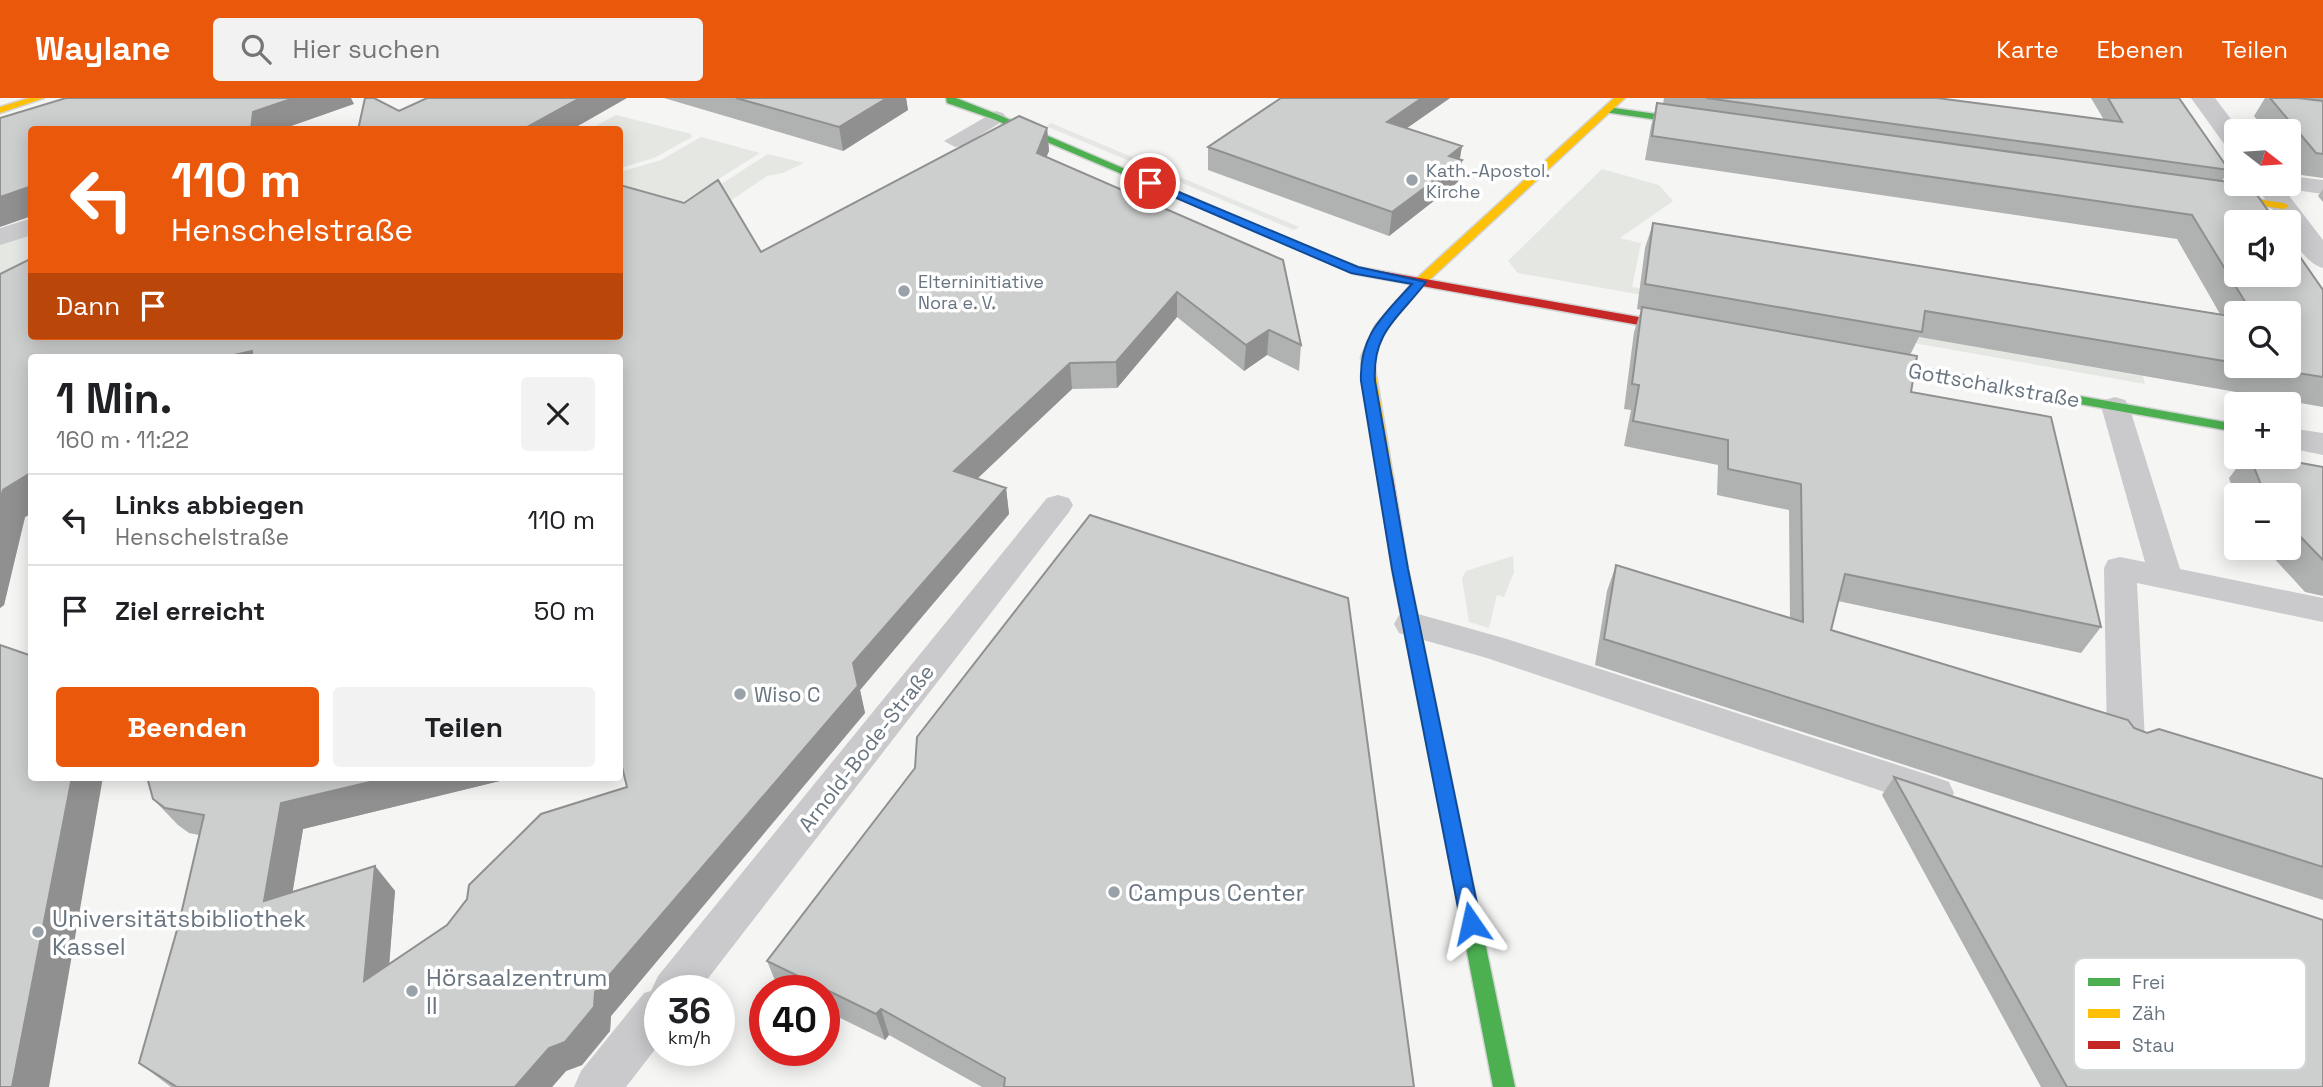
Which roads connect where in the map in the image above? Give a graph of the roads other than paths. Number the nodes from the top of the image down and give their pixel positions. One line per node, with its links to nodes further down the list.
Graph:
1 (39, 98): 5 (street)
2 (1620, 98): 6 (street)
3 (2203, 98): 9 (street)
4 (946, 99): 7 (street)
5 (0, 110)
6 (1608, 110): 8 (street); 19 (street)
7 (996, 117): 10 (lane); 19 (street)
8 (1718, 125)
9 (2224, 127)
10 (955, 141)
11 (2323, 187): 12 (lane)
12 (2301, 192)
13 (2202, 195): 14 (street)
14 (2224, 195)
15 (2288, 196): 18 (street)
16 (28, 227): 17 (street)
17 (0, 237)
18 (2323, 259)
19 (1420, 282): 20 (street); 29 (street)
20 (1701, 332)
21 (1839, 357): 22 (street, Gottschalkstraße)
22 (2115, 406): 23 (street, Gottschalkstraße); 27 (lane)
23 (2224, 426)
24 (2301, 440): 25 (street)
25 (2323, 444)
26 (1058, 505): 32 (lane, Arnold-Bode-Straße)
27 (2166, 578): 28 (lane); 30 (lane)
28 (2323, 610)
29 (1411, 624): 31 (lane); 35 (street)
30 (2126, 741)
31 (1970, 805)
32 (685, 975)
33 (644, 1028): 34 (lane)
34 (597, 1087)
35 (1504, 1087)

